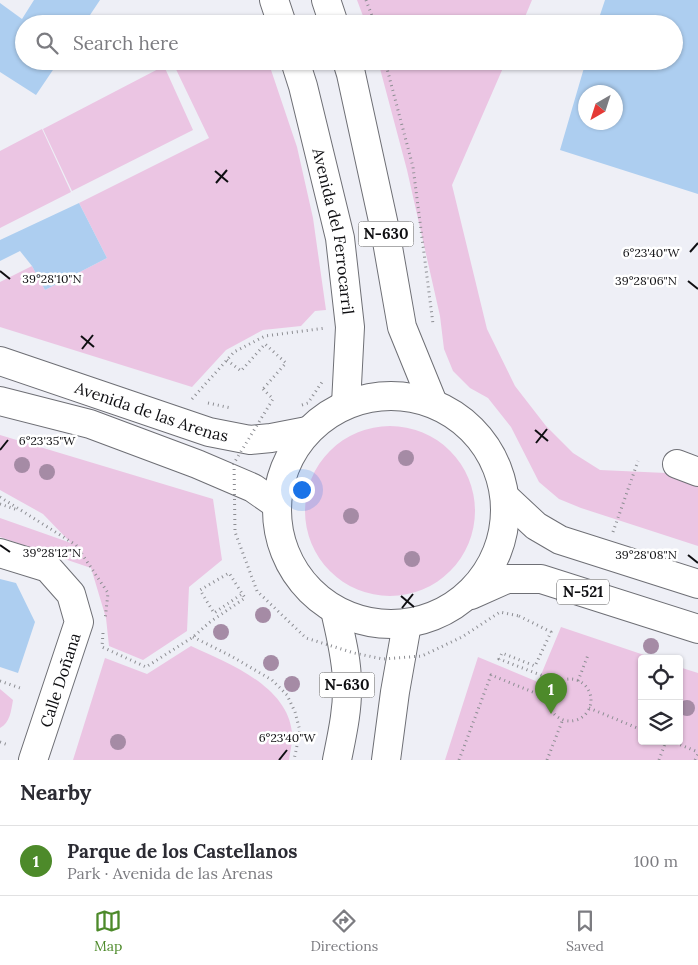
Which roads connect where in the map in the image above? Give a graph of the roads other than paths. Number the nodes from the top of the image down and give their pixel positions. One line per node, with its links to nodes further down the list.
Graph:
1 (274, 0): 3 (main road)
2 (326, 0): 4 (main road)
3 (279, 15)
4 (331, 15)
5 (298, 70): 10 (main road, Avenida del Ferrocarril / N-630)
6 (349, 70): 9 (main road, N-630)
7 (0, 361): 11 (main road, Avenida de las Arenas)
8 (0, 401): 13 (main road, Avenida de las Arenas)
9 (433, 403): 10 (main road); 12 (main road)
10 (346, 404): 11 (main road)
11 (304, 419): 13 (main road)
12 (506, 498): 15 (main road, N-521); 16 (main road)
13 (276, 504): 17 (main road)
14 (0, 553): 20 (main road, Calle Doñana)
15 (698, 584)
16 (468, 596): 18 (main road); 19 (main road, N-521)
17 (335, 610): 18 (main road); 21 (main road, N-630)
18 (407, 624): 22 (main road, N-630)
19 (698, 629)
20 (33, 760)
21 (338, 760)
22 (386, 760)

